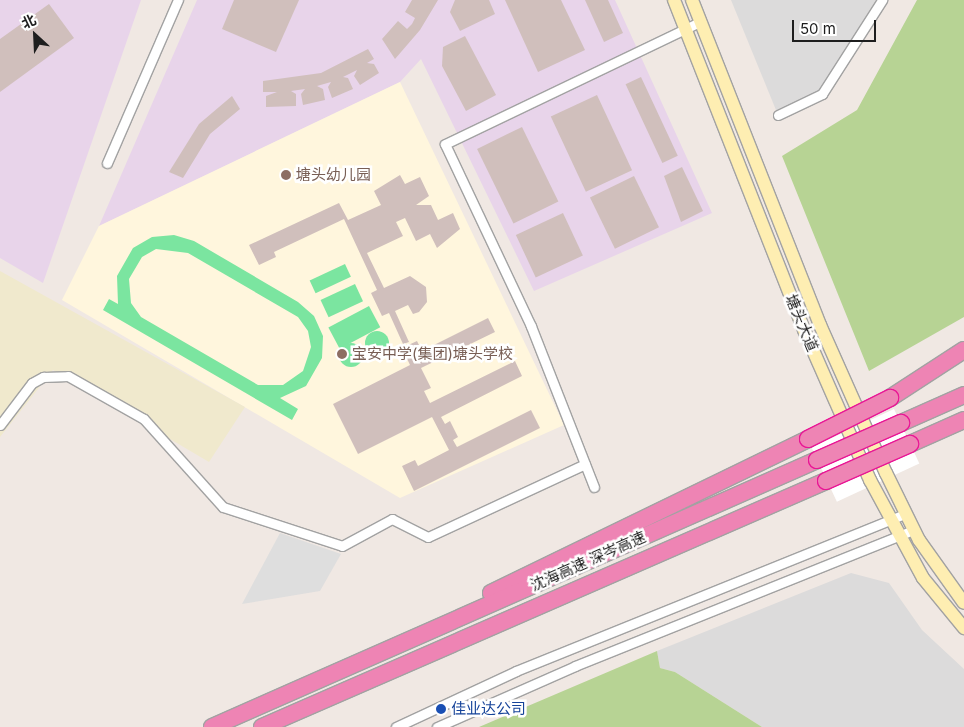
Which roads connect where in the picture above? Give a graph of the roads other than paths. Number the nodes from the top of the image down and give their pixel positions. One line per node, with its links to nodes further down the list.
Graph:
1 (178, 0): 8 (street)
2 (674, 0): 6 (main road, 塘头大道)
3 (692, 0): 5 (main road, 塘头大道)
4 (882, 0): 7 (street)
5 (700, 22): 6 (street); 15 (main road, 塘头大道)
6 (685, 29): 13 (street); 16 (main road, 塘头大道)
7 (778, 116)
8 (106, 163)
9 (964, 350): 21 (highway, bridge)
10 (964, 395): 21 (highway, 沈海高速 深岑高速, bridge)
11 (964, 420): 23 (highway, 沈海高速 深岑高速, bridge)
12 (0, 425): 13 (street)
13 (585, 464): 14 (street)
14 (594, 487)
15 (905, 514): 16 (street); 17 (main road, 塘头大道)
16 (889, 520): 18 (main road, 塘头大道); 24 (street)
17 (914, 530): 18 (street); 19 (main road, 塘头大道)
18 (898, 536): 20 (main road, 塘头大道); 25 (street)
19 (964, 603)
20 (964, 628)
21 (379, 653): 22 (highway, 沈海高速 深岑高速)
22 (212, 727)
23 (262, 727)
24 (396, 727)
25 (437, 727)

